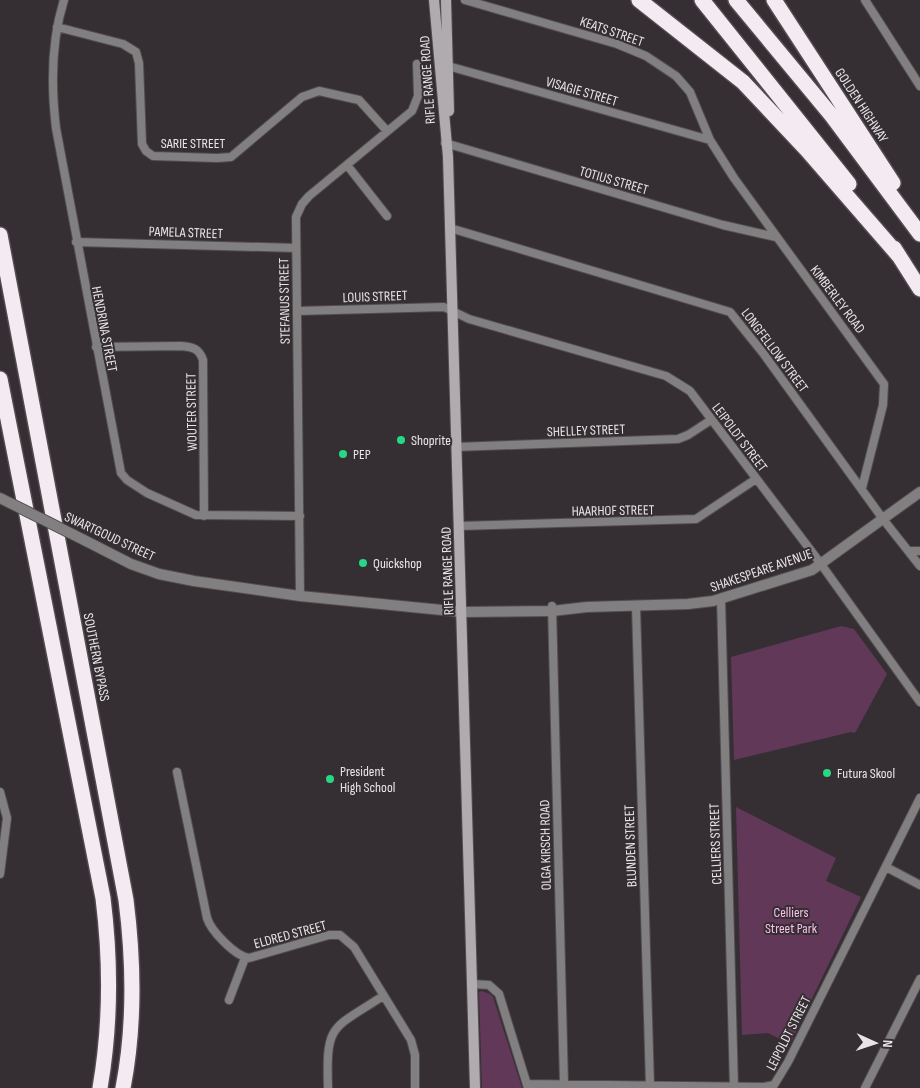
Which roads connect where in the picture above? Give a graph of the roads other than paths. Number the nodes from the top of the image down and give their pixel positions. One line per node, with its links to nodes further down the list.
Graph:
1 (64, 0): 10 (street, HENDRINA STREET)
2 (434, 0): 16 (main road, RIFLE RANGE ROAD)
3 (446, 0): 12 (main road, RIFLE RANGE ROAD)
4 (464, 0): 15 (street, KEATS STREET)
5 (639, 0): 26 (highway)
6 (702, 0): 26 (highway)
7 (736, 0): 21 (highway)
8 (774, 0): 20 (highway, GOLDEN HIGHWAY)
9 (865, 0): 13 (street)
10 (57, 27): 14 (street, SARIE STREET); 24 (street, HENDRINA STREET)
11 (417, 64): 14 (street, STEFANUS STREET)
12 (448, 66): 15 (street, VISAGIE STREET); 16 (main road, RIFLE RANGE ROAD)
13 (920, 86)
14 (387, 131): 17 (street, STEFANUS STREET)
15 (710, 140): 23 (street, KIMBERLEY ROAD)
16 (448, 144): 19 (main road, RIFLE RANGE ROAD); 23 (street, TOTIUS STREET)
17 (347, 165): 18 (street); 25 (street, STEFANUS STREET)
18 (387, 216)
19 (450, 228): 28 (main road, RIFLE RANGE ROAD); 35 (street, LONGFELLOW STREET)
20 (920, 230)
21 (920, 234)
22 (0, 235): 70 (highway, SOUTHERN BYPASS)
23 (776, 237): 35 (street, KIMBERLEY ROAD)
24 (76, 242): 25 (street, PAMELA STREET); 30 (street, HENDRINA STREET)
25 (296, 248): 29 (street, STEFANUS STREET)
26 (899, 256): 27 (highway)
27 (920, 289)
28 (453, 310): 29 (street, LOUIS STREET); 32 (street, LEIPOLDT STREET); 33 (main road, RIFLE RANGE ROAD)
29 (297, 311): 39 (street, STEFANUS STREET)
30 (96, 346): 38 (street, HENDRINA STREET); 38 (street, WOUTER STREET)
31 (0, 378): 62 (highway)
32 (712, 420): 33 (street, SHELLEY STREET); 34 (street, LEIPOLDT STREET)
33 (456, 446): 41 (main road, RIFLE RANGE ROAD)
34 (756, 479): 41 (street, HAARHOF STREET); 44 (street, LEIPOLDT STREET)
35 (862, 488): 40 (street, LONGFELLOW STREET)
36 (920, 492): 40 (street, SHAKESPEARE AVENUE)
37 (5, 500): 46 (street, SWARTGOUD STREET, bridge)
38 (204, 516): 39 (street, HENDRINA STREET)
39 (300, 516): 46 (street, STEFANUS STREET)
40 (883, 519): 42 (street, LONGFELLOW STREET); 44 (street, SHAKESPEARE AVENUE)
41 (459, 526): 50 (main road, RIFLE RANGE ROAD)
42 (909, 551): 43 (street); 45 (street, LONGFELLOW STREET)
43 (920, 551)
44 (821, 565): 47 (street, SHAKESPEARE AVENUE); 51 (street, LEIPOLDT STREET)
45 (920, 566)
46 (300, 593): 50 (street, SWARTGOUD STREET)
47 (721, 599): 48 (street, SHAKESPEARE AVENUE); 67 (street, CELLIERS STREET)
48 (636, 606): 49 (street, SHAKESPEARE AVENUE); 66 (street, BLUNDEN STREET)
49 (552, 608): 50 (street, SHAKESPEARE AVENUE); 64 (street, OLGA KIRSCH ROAD)
50 (462, 609): 60 (main road, RIFLE RANGE ROAD)
51 (920, 702)
52 (177, 772): 58 (street, ELDRED STREET)
53 (0, 792): 56 (street)
54 (920, 798): 55 (street, LEIPOLDT STREET)
55 (886, 867): 57 (street); 67 (street, LEIPOLDT STREET)
56 (0, 874)
57 (920, 886)
58 (245, 958): 61 (street, ELDRED STREET); 63 (street)
59 (920, 980): 74 (street)
60 (472, 984): 65 (street); 73 (main road, RIFLE RANGE ROAD)
61 (383, 996): 71 (street); 72 (street, ELDRED STREET)
62 (109, 1000): 68 (highway); 69 (highway)
63 (228, 1000)
64 (564, 1084): 65 (street, LEIPOLDT STREET); 66 (street, LEIPOLDT STREET)
65 (528, 1086)
66 (650, 1086): 67 (street, LEIPOLDT STREET)
67 (734, 1087)
68 (91, 1088)
69 (100, 1088)
70 (123, 1088)
71 (328, 1088)
72 (415, 1088)
73 (475, 1088)
74 (866, 1088)

